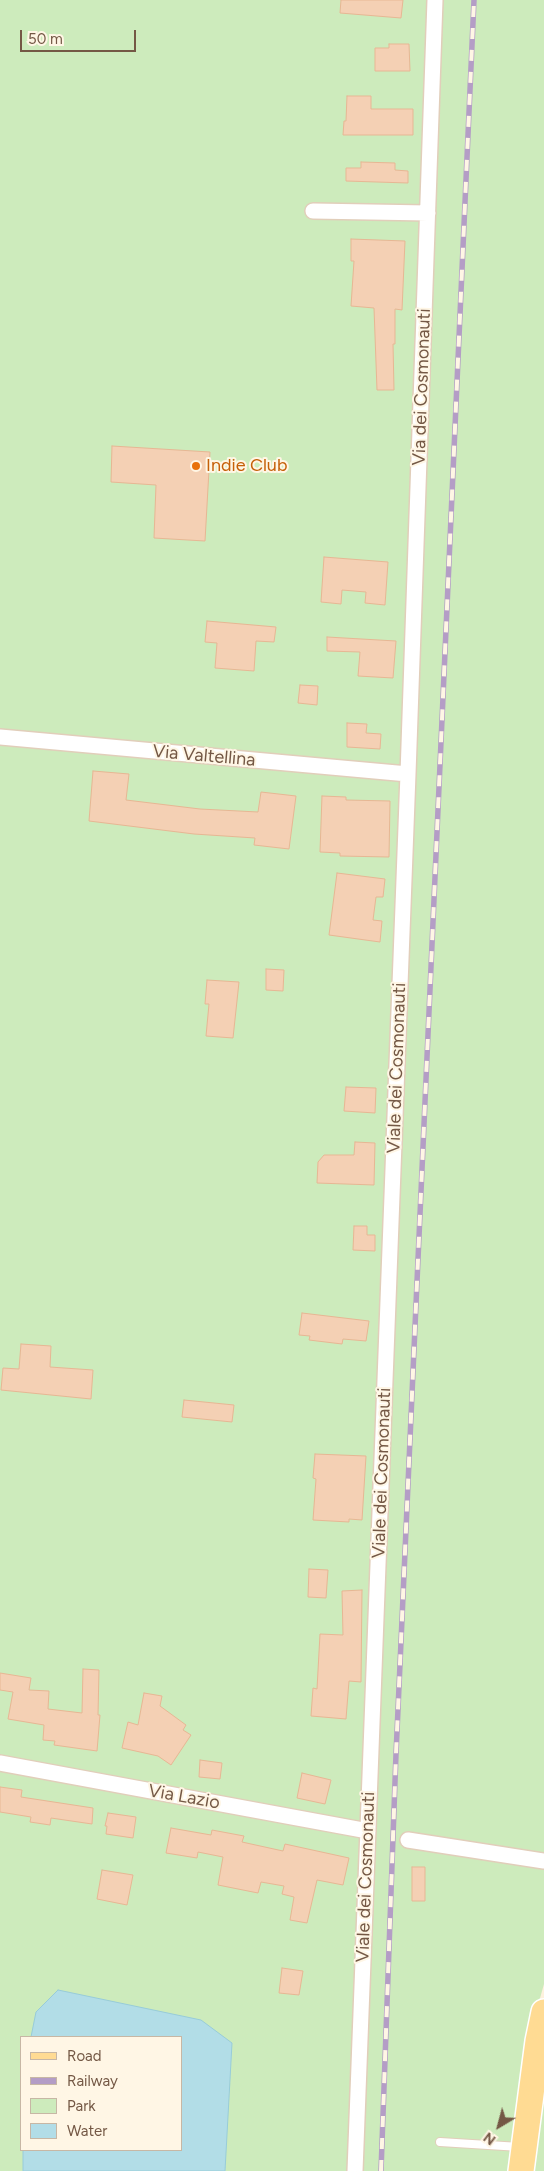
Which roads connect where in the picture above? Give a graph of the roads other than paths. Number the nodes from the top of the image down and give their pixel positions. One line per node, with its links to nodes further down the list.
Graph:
1 (435, 0): 3 (street, Via dei Cosmonauti)
2 (313, 211): 3 (street)
3 (428, 213): 5 (street, Via dei Cosmonauti)
4 (0, 737): 5 (street, Via Valtellina)
5 (408, 774): 7 (street, Viale dei Cosmonauti)
6 (0, 1763): 7 (street, Via Lazio)
7 (368, 1831): 13 (street, Viale dei Cosmonauti)
8 (408, 1840): 9 (street)
9 (544, 1861)
10 (544, 2012): 12 (main road)
11 (440, 2142): 12 (lane)
12 (523, 2159)
13 (355, 2171)

